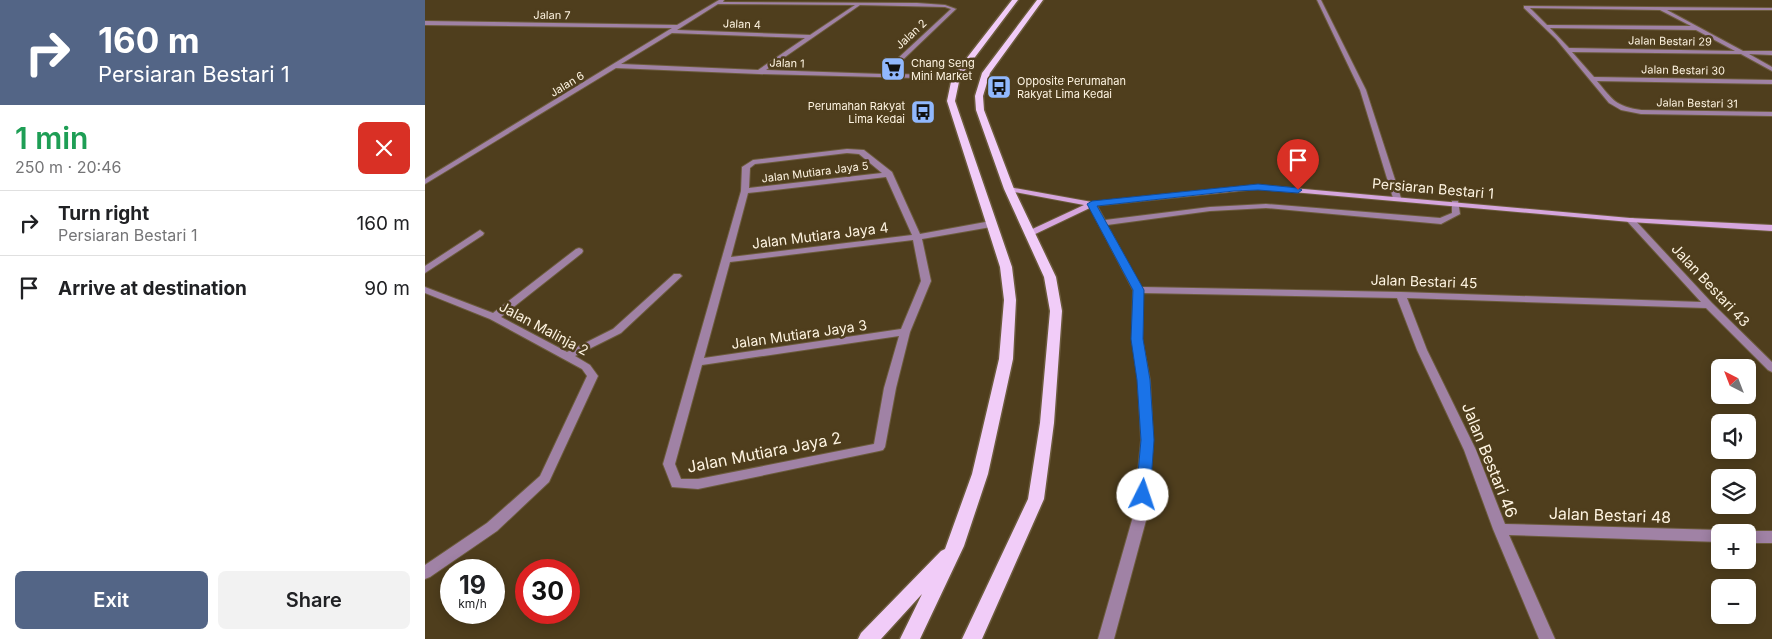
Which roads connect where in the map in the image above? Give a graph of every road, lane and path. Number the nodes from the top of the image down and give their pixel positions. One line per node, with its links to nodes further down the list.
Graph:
1 (1015, 0): 22 (main road)
2 (1040, 0): 28 (main road)
3 (1319, 0): 30 (street)
4 (1647, 0): 7 (street)
5 (720, 2): 6 (street); 11 (street, Jalan 6)
6 (859, 4): 14 (street); 21 (street, Jalan 2)
7 (1660, 7): 8 (street); 10 (street); 12 (street)
8 (1772, 9)
9 (425, 22): 11 (street, Jalan 7)
10 (1545, 26): 12 (street); 15 (street)
11 (679, 27): 13 (street, Jalan 6)
12 (1697, 28): 16 (street)
13 (672, 31): 14 (street, Jalan 4); 18 (street, Jalan 6)
14 (811, 37): 20 (street)
15 (1567, 50): 16 (street, Jalan Bestari 29); 23 (street)
16 (1742, 52): 17 (street, Jalan Bestari 29); 19 (street)
17 (1772, 53)
18 (617, 66): 20 (street, Jalan 1); 27 (street, Jalan 6)
19 (1772, 69)
20 (759, 72): 21 (street, Jalan 1)
21 (883, 75): 22 (street, Jalan 1)
22 (956, 77): 35 (main road)
23 (1593, 79): 24 (street, Jalan Bestari 30); 25 (street, Jalan Bestari 31)
24 (1772, 82)
25 (1772, 114)
26 (889, 174): 29 (street, Jalan Mutiara Jaya 5); 29 (street); 39 (street)
27 (425, 182)
28 (1009, 189): 32 (street, Persiaran Bestari 1); 38 (main road)
29 (745, 192): 41 (street)
30 (1397, 198): 31 (street, Persiaran Bestari 1); 32 (street, Persiaran Bestari 1)
31 (1455, 203): 33 (street, Persiaran Bestari 1); 34 (street)
32 (1092, 204): 34 (street); 38 (street, Persiaran Bestari 1)
33 (1631, 220): 36 (street, Persiaran Bestari 1); 47 (street, Jalan Bestari 43)
34 (1103, 223): 45 (street)
35 (991, 224): 39 (street, Jalan Mutiara Jaya 4); 57 (main road)
36 (1772, 228)
37 (480, 233): 42 (street)
38 (1029, 234): 61 (main road)
39 (917, 237): 41 (street, Jalan Mutiara Jaya 4); 49 (street)
40 (579, 251): 48 (street)
41 (726, 260): 51 (street)
42 (425, 270)
43 (677, 276): 50 (street)
44 (425, 290): 48 (street, Jalan Malinja 2)
45 (1139, 290): 46 (street, Jalan Bestari 45); 62 (street)
46 (1401, 295): 47 (street, Jalan Bestari 45); 53 (street, Jalan Bestari 46)
47 (1709, 305): 52 (street, Jalan Bestari 43)
48 (494, 317): 50 (street, Jalan Malinja 2)
49 (905, 332): 51 (street, Jalan Mutiara Jaya 3); 51 (street, Jalan Mutiara Jaya 2)
50 (565, 357): 58 (street, Jalan Malinja 2)
51 (698, 362)
52 (1772, 368)
53 (1500, 529): 54 (street, Jalan Bestari 48); 63 (street, Jalan Bestari 46)
54 (1711, 536)
55 (1756, 537): 56 (street)
56 (1772, 538)
57 (955, 546): 59 (main road); 60 (main road)
58 (425, 572)
59 (868, 639)
60 (910, 639)
61 (972, 639)
62 (1106, 639)
63 (1547, 639)

